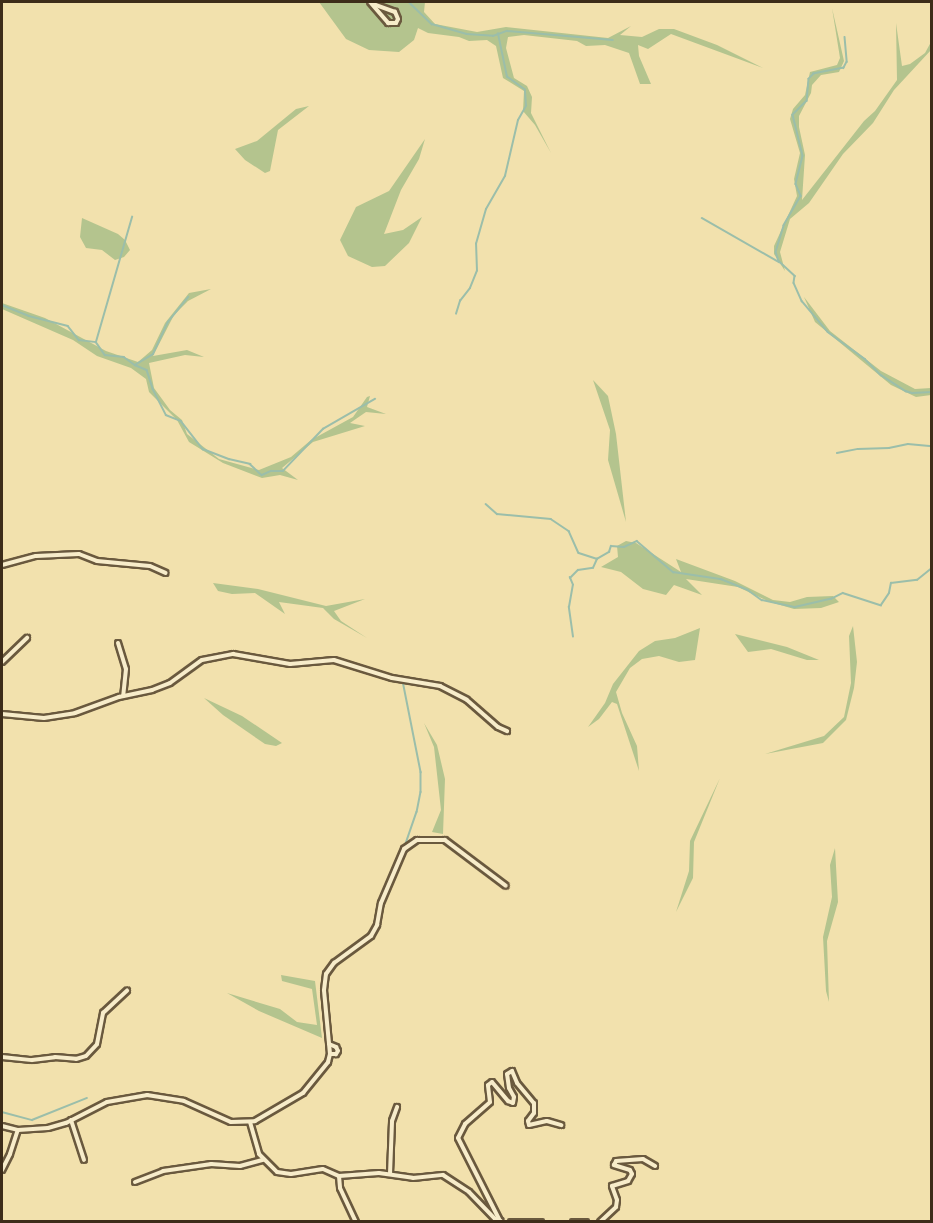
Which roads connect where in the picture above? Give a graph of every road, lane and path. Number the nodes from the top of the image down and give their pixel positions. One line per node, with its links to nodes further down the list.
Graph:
1 (371, 3): 1 (street)
2 (2, 565): 3 (street)
3 (166, 573)
4 (27, 638): 6 (street)
5 (118, 643): 7 (street)
6 (2, 662)
7 (123, 696): 8 (street); 9 (street)
8 (2, 714)
9 (507, 730)
10 (506, 886): 12 (street)
11 (128, 992): 14 (street)
12 (329, 1044): 13 (street); 13 (street)
13 (330, 1054): 17 (street)
14 (2, 1057)
15 (397, 1107): 25 (street)
16 (71, 1120): 17 (street); 20 (street); 21 (street)
17 (250, 1122): 22 (street)
18 (561, 1125): 29 (street)
19 (2, 1126): 20 (street)
20 (18, 1131): 24 (street)
21 (84, 1160)
22 (263, 1160): 26 (street); 27 (street)
23 (655, 1166): 34 (street)
24 (2, 1170)
25 (390, 1174): 26 (street); 29 (street)
26 (339, 1176): 28 (street)
27 (135, 1182)
28 (356, 1221)
29 (500, 1221)
30 (511, 1221): 31 (street)
31 (541, 1221)
32 (573, 1221): 33 (street)
33 (586, 1221)
34 (600, 1221)

